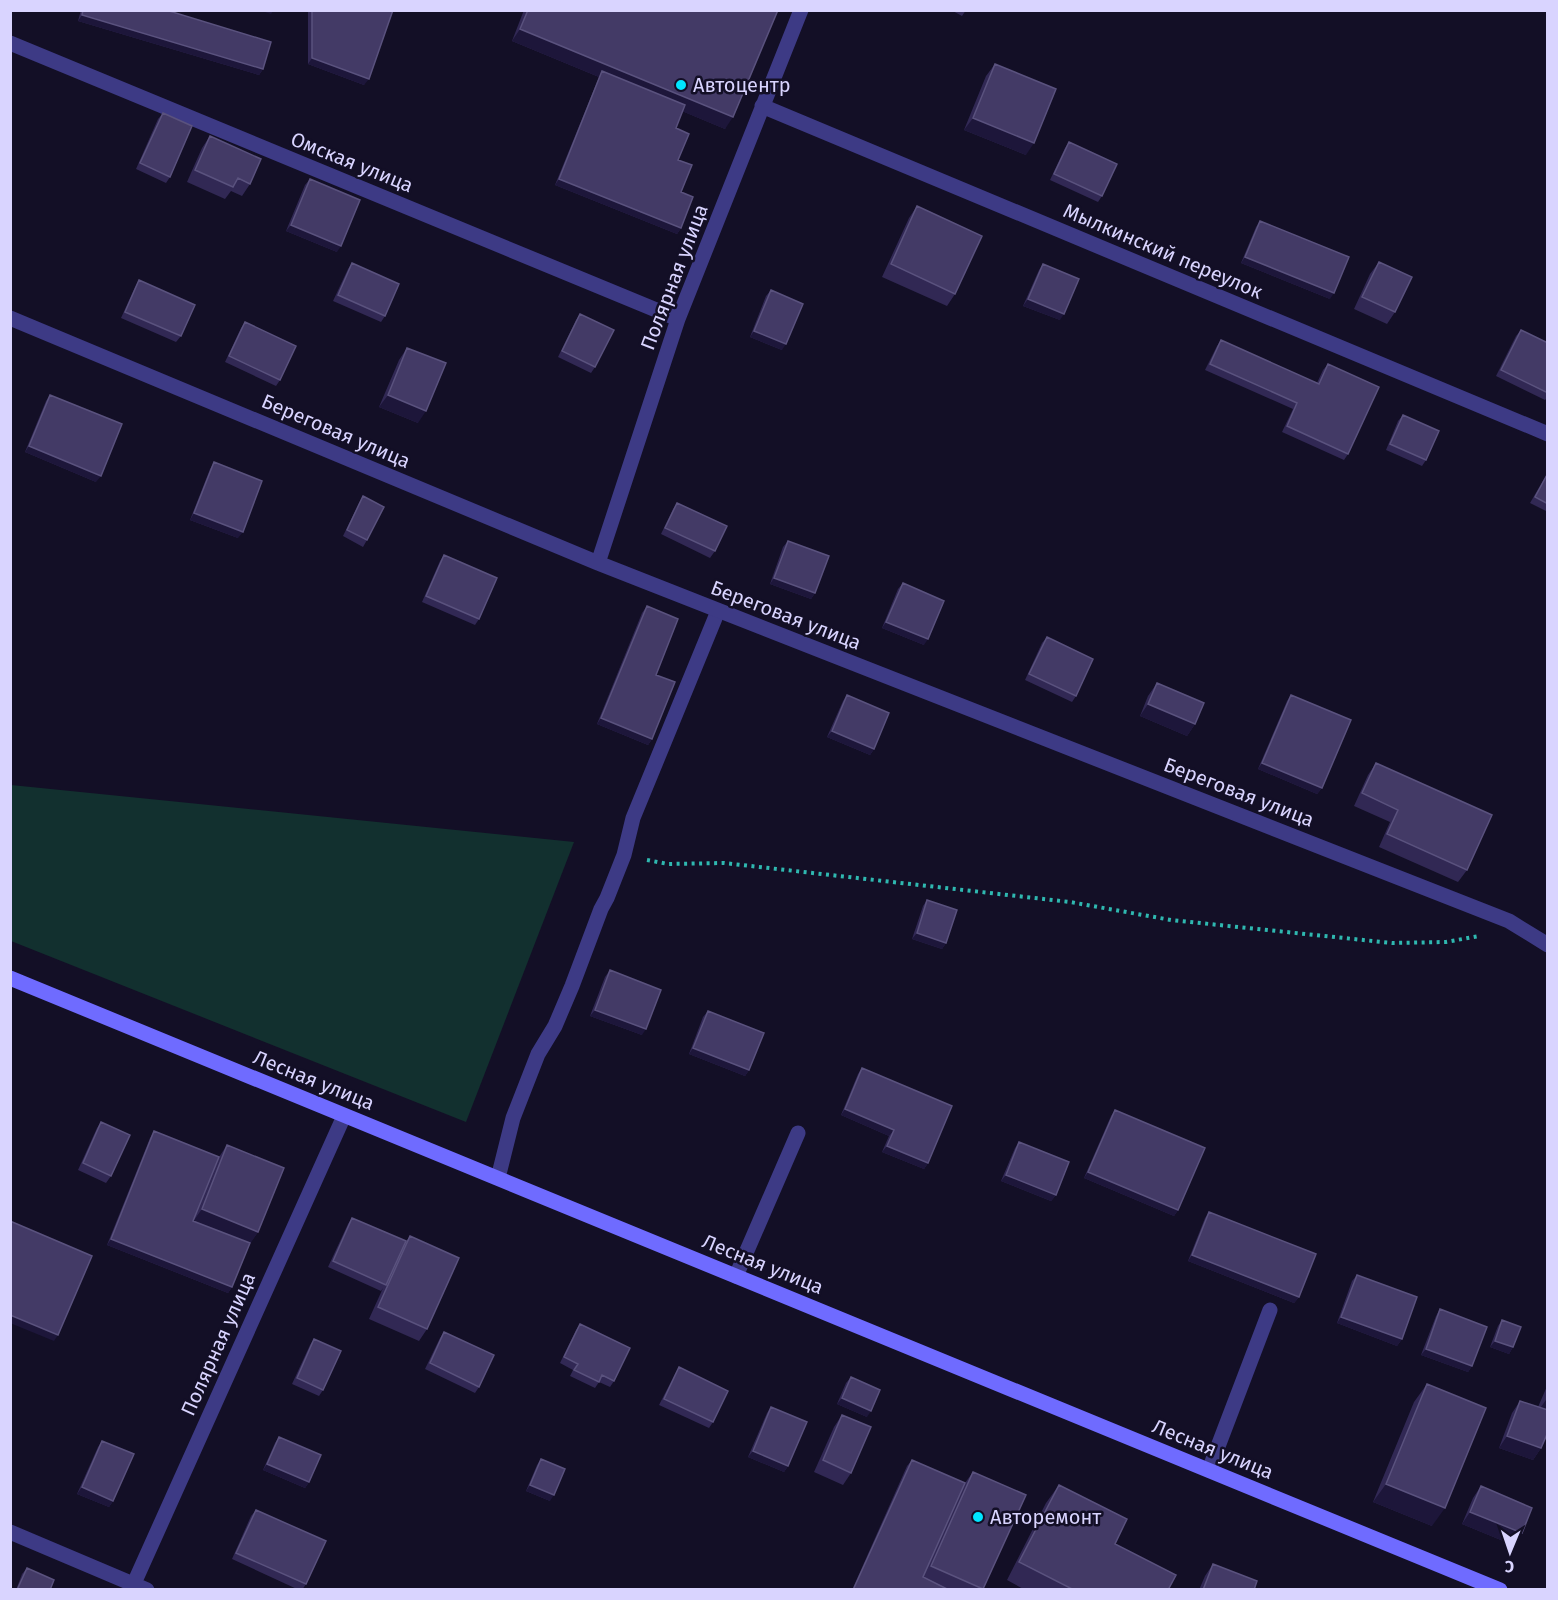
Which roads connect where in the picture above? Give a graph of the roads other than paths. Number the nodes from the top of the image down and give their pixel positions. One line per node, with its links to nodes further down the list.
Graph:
1 (801, 10): 3 (street, Полярная улица)
2 (10, 43): 5 (street, Омская улица)
3 (762, 106): 5 (street, Полярная улица); 6 (street, Мылкинский переулок)
4 (10, 318): 7 (street, Береговая улица)
5 (678, 319): 7 (street, Полярная улица)
6 (1548, 434)
7 (598, 563): 8 (street, Береговая улица)
8 (718, 610): 9 (street, Береговая улица); 13 (street)
9 (1548, 945)
10 (10, 978): 11 (street, Лесная улица)
11 (344, 1116): 13 (street, Лесная улица); 18 (street, Полярная улица)
12 (798, 1133): 14 (street)
13 (498, 1178): 14 (street, Лесная улица)
14 (736, 1276): 16 (street, Лесная улица)
15 (1270, 1310): 16 (street)
16 (1209, 1470): 19 (street, Лесная улица)
17 (10, 1532): 18 (street)
18 (137, 1588)
19 (1500, 1590)

